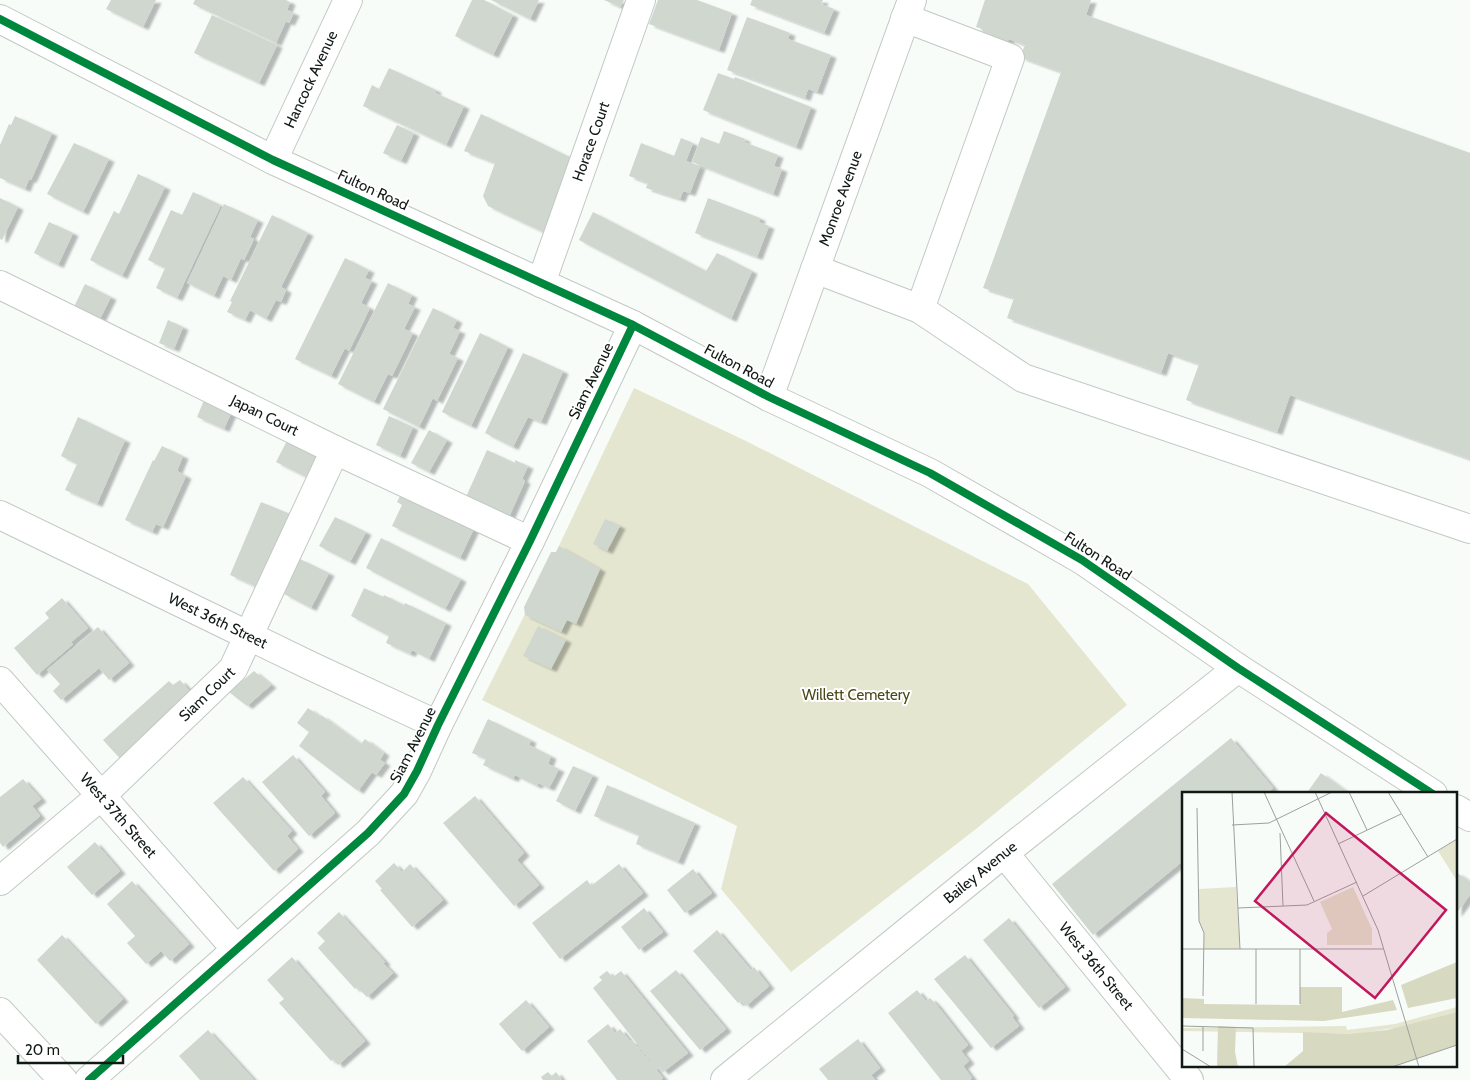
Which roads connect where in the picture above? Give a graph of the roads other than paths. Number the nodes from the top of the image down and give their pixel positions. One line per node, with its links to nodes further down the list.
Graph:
1 (348, 0): 5 (street, Hancock Avenue)
2 (641, 0): 7 (street, Horace Court)
3 (909, 9): 6 (street, Monroe Avenue); 9 (street)
4 (0, 19): 5 (street, Fulton Road)
5 (273, 160): 7 (street, Fulton Road)
6 (815, 269): 9 (street); 11 (street, Monroe Avenue)
7 (542, 283): 10 (street, Fulton Road)
8 (0, 285): 12 (street, Japan Court)
9 (920, 310): 14 (street)
10 (633, 325): 11 (street, Fulton Road); 15 (street, Siam Avenue)
11 (769, 397): 17 (street, Fulton Road)
12 (335, 450): 15 (street, Japan Court); 16 (street, Siam Court)
13 (0, 515): 16 (street, West 36th Street)
14 (1470, 529)
15 (530, 541): 19 (street, Siam Avenue)
16 (250, 636): 19 (street, West 36th Street); 21 (street, Siam Court)
17 (1238, 668): 20 (street, Fulton Road); 24 (street, Bailey Avenue)
18 (0, 681): 21 (street, West 37th Street)
19 (438, 725): 26 (street, Siam Avenue)
20 (1430, 792)
21 (102, 795): 25 (street, Siam Court); 26 (street, West 37th Street)
22 (1458, 810): 23 (street)
23 (1470, 818)
24 (1004, 853): 30 (street, Bailey Avenue); 31 (street, West 36th Street)
25 (0, 881)
26 (236, 949): 29 (street, Siam Avenue)
27 (0, 1012): 28 (street)
28 (63, 1080)
29 (89, 1080)
30 (726, 1080)
31 (1189, 1080)

